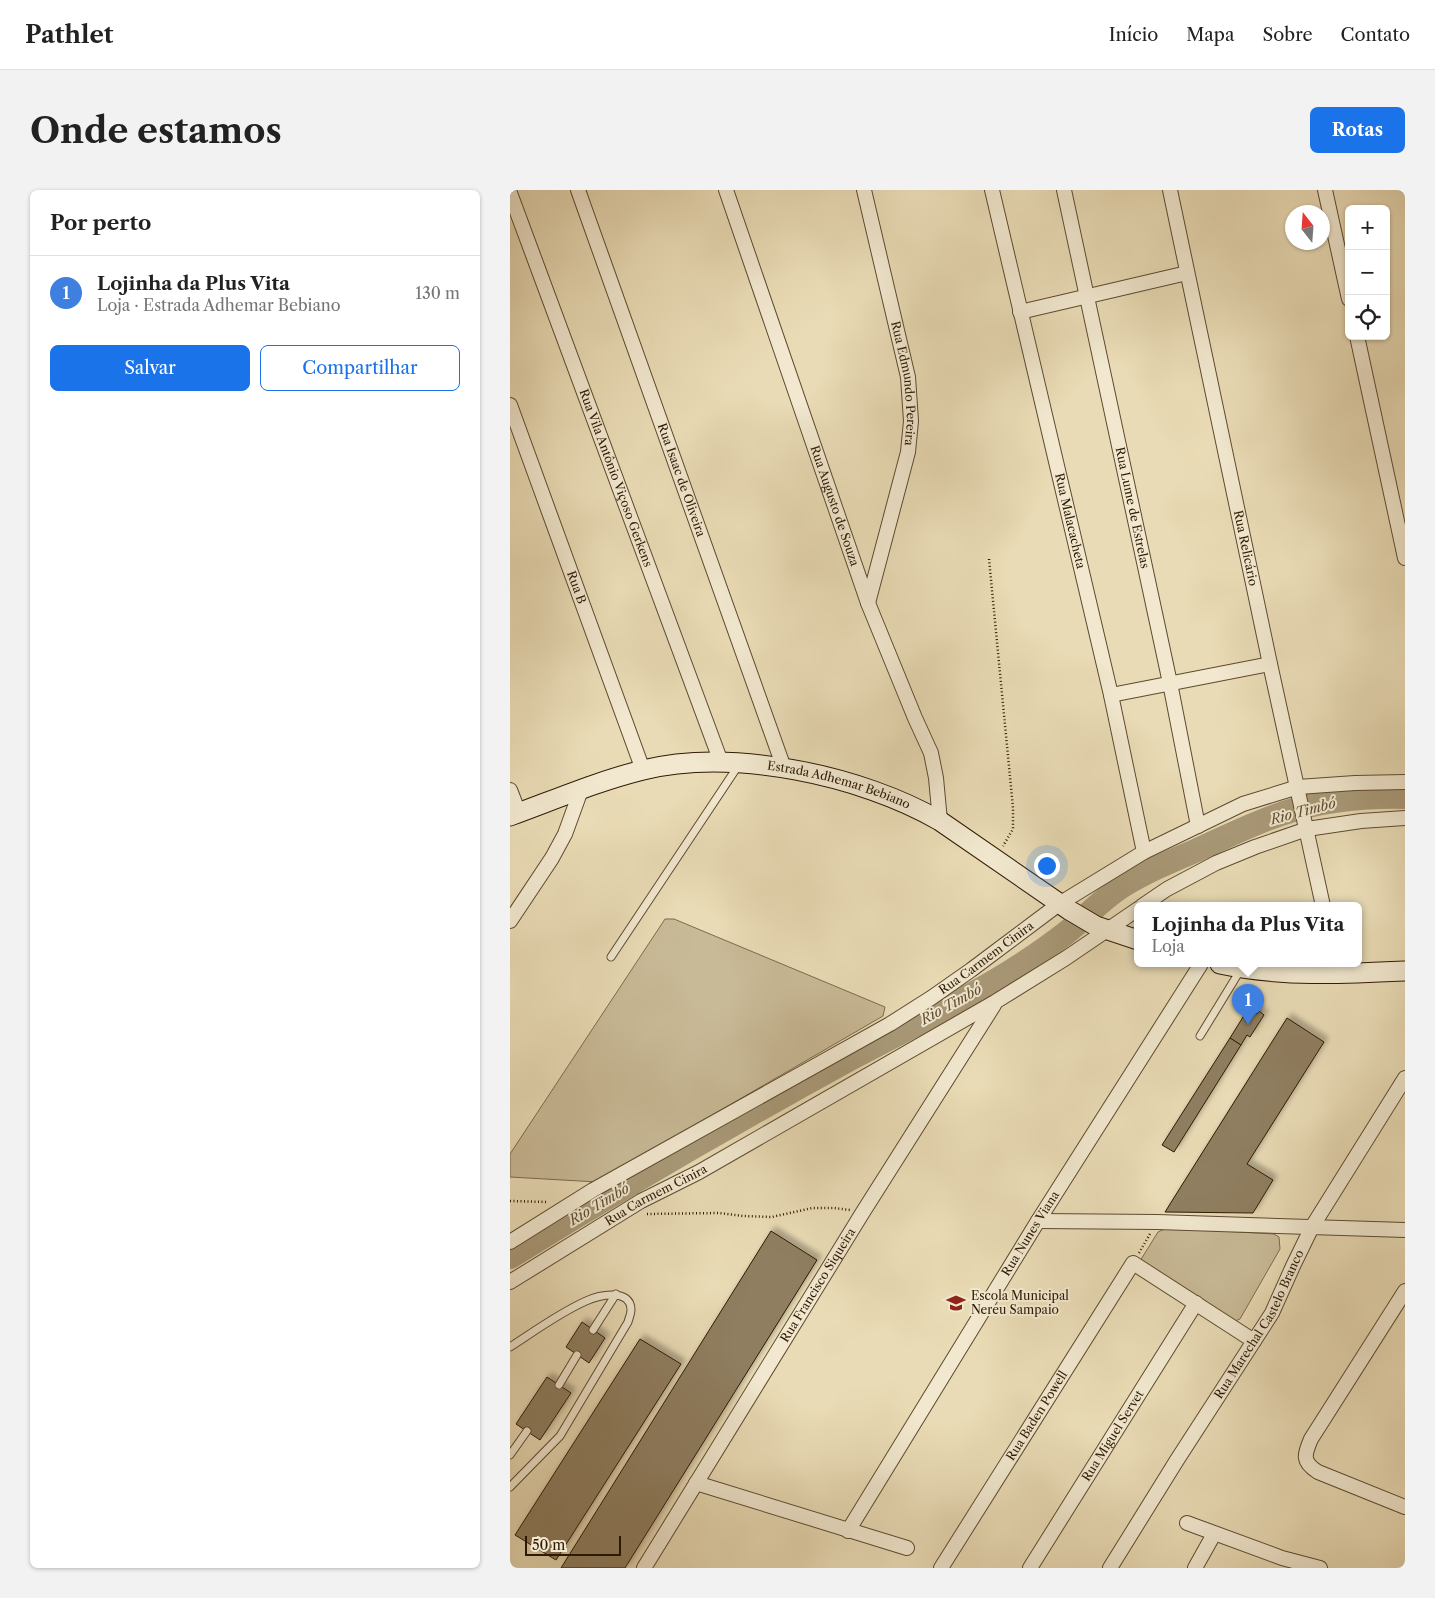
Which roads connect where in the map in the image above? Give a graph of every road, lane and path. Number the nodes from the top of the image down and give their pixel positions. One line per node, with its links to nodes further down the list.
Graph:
1 (578, 190): 23 (street, Rua Isaac de Oliveira)
2 (726, 190): 17 (street, Rua Augusto de Souza)
3 (864, 190): 17 (street, Rua Edmundo Pereira)
4 (992, 190): 12 (street, Rua Malacacheta)
5 (1064, 190): 11 (street, Rua Lume de Estrelas)
6 (1170, 190): 9 (street, Rua Relicário)
7 (1325, 190): 10 (street)
8 (510, 193): 21 (street, Rua Vila Antônio Viçoso Gerkens)
9 (1187, 273): 11 (street); 18 (street, Rua Relicário)
10 (1348, 295)
11 (1087, 297): 12 (street); 19 (street, Rua Lume de Estrelas)
12 (1020, 312): 20 (street, Rua Malacacheta)
13 (1358, 340): 15 (street)
14 (510, 405): 24 (street, Rua B)
15 (1405, 558)
16 (989, 559): 35 (path)
17 (868, 603): 31 (street, Rua Augusto de Souza)
18 (1270, 664): 19 (street); 28 (street, Rua Relicário)
19 (1170, 684): 20 (street); 33 (street, Rua Lume de Estrelas)
20 (1110, 695): 34 (street, Rua Malacacheta)
21 (721, 762): 22 (main road, Estrada Adhemar Bebiano); 24 (main road, Estrada Adhemar Bebiano)
22 (740, 763): 23 (main road, Estrada Adhemar Bebiano); 43 (lane)
23 (784, 768): 31 (main road, Estrada Adhemar Bebiano)
24 (643, 770): 27 (main road, Estrada Adhemar Bebiano)
25 (1405, 782): 28 (street, Rua Carmem Cinira)
26 (510, 790): 29 (street)
27 (581, 790): 29 (main road, Estrada Adhemar Bebiano); 40 (street)
28 (1299, 792): 32 (street, Rua Relicário); 33 (street, Rua Carmem Cinira)
29 (514, 814)
30 (1405, 818): 32 (street)
31 (940, 820): 35 (main road, Estrada Adhemar Bebiano)
32 (1306, 825): 36 (street); 37 (street, Rua Relicário)
33 (1198, 826): 34 (street, Rua Carmem Cinira)
34 (1144, 852): 38 (street, Rua Carmem Cinira)
35 (996, 860): 38 (main road, Estrada Adhemar Bebiano)
36 (1148, 902)
37 (1322, 902)
38 (1064, 907): 41 (main road, Estrada Adhemar Bebiano); 60 (street, Rua Carmem Cinira)
39 (1134, 911): 41 (street, Rua Carmem Cinira)
40 (510, 921)
41 (1102, 928): 42 (main road, Estrada Adhemar Bebiano); 49 (street, Rua Carmem Cinira)
42 (1134, 939)
43 (611, 957)
44 (1199, 967): 56 (street, Rua Nunes Viana)
45 (1236, 967): 46 (main road)
46 (1241, 968): 47 (main road); 50 (lane)
47 (1336, 969): 48 (main road)
48 (1405, 970)
49 (995, 1002): 53 (street, Rua Francisco Siqueira); 54 (street, Rua Carmem Cinira)
50 (1200, 1036)
51 (1405, 1078): 58 (street, Rua Marechal Castelo Branco)
52 (604, 1209): 54 (path)
53 (863, 1212): 55 (path); 73 (street, Rua Francisco Siqueira)
54 (620, 1214): 62 (street, Rua Carmem Cinira)
55 (644, 1214)
56 (1038, 1221): 57 (street); 77 (street, Rua Nunes Viana)
57 (1157, 1222): 58 (street); 61 (path)
58 (1312, 1228): 59 (street); 67 (street, Rua Marechal Castelo Branco)
59 (1405, 1230)
60 (510, 1242)
61 (1133, 1263): 65 (street); 82 (street, Rua Baden Powell)
62 (510, 1282)
63 (1405, 1291): 75 (street)
64 (616, 1294): 66 (lane); 68 (lane); 74 (lane)
65 (1196, 1303): 67 (street); 83 (street, Rua Miguel Servet)
66 (593, 1330)
67 (1254, 1341): 84 (street, Rua Marechal Castelo Branco)
68 (510, 1348)
69 (577, 1355): 70 (lane)
70 (559, 1384)
71 (528, 1431): 72 (lane)
72 (510, 1455)
73 (696, 1483): 77 (street); 81 (street, Rua Francisco Siqueira)
74 (510, 1487)
75 (1405, 1507)
76 (1187, 1523): 78 (street)
77 (848, 1531): 79 (street)
78 (1214, 1534): 80 (street); 85 (street)
79 (907, 1548)
80 (1279, 1563): 86 (street)
81 (644, 1568)
82 (942, 1568)
83 (1030, 1568)
84 (1110, 1568)
85 (1195, 1568)
86 (1320, 1568)

